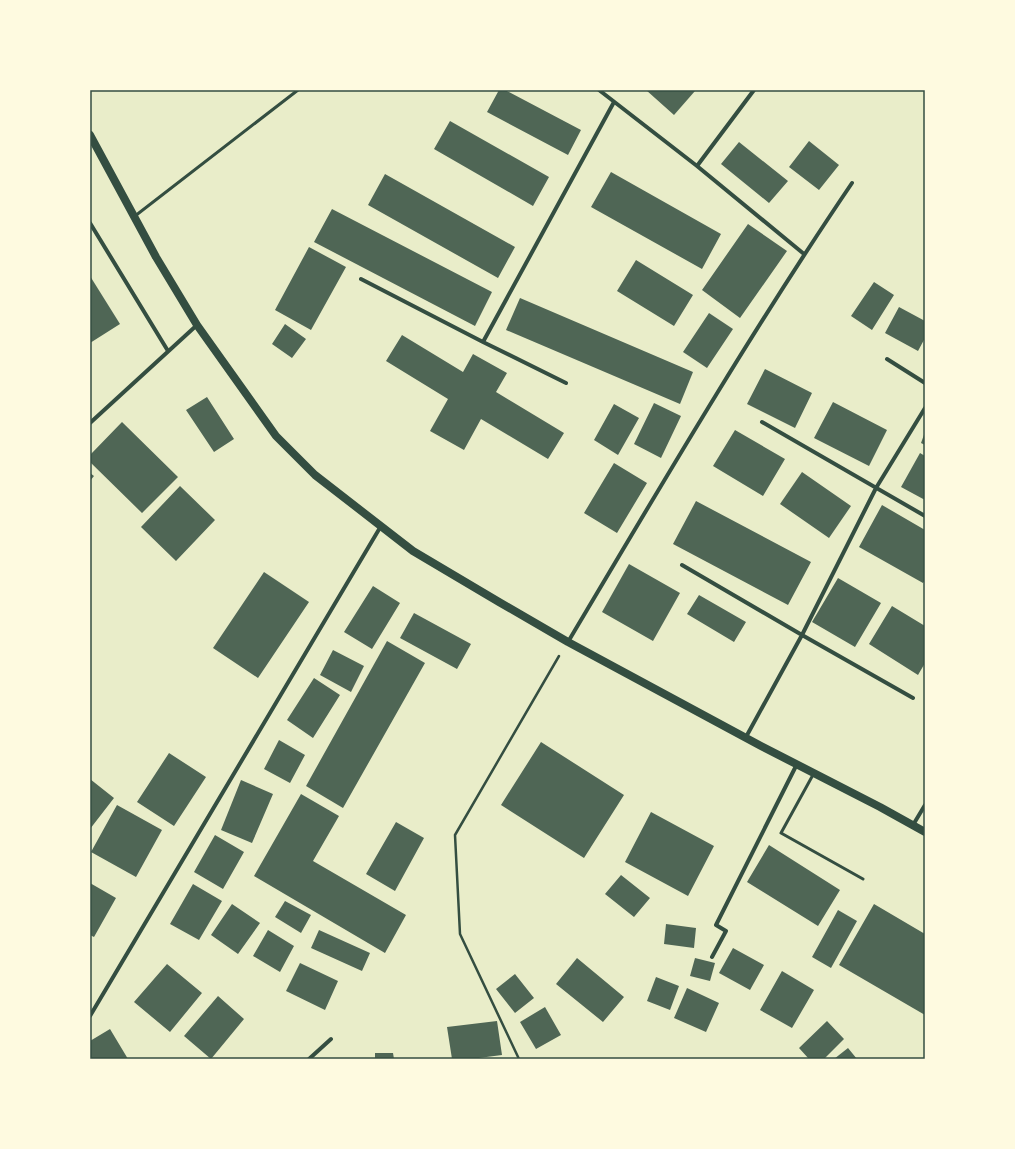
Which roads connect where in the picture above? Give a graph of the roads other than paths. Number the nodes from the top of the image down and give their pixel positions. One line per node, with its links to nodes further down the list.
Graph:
1 (298, 90): 8 (lane)
2 (599, 90): 4 (street)
3 (754, 90): 6 (street)
4 (614, 102): 6 (street); 13 (street)
5 (90, 135): 8 (main road)
6 (697, 166): 10 (street)
7 (852, 182): 10 (street)
8 (135, 216): 12 (main road)
9 (90, 224): 14 (street)
10 (804, 254): 26 (street)
11 (361, 279): 13 (street)
12 (197, 325): 14 (street); 23 (main road)
13 (483, 342): 17 (street)
14 (168, 351): 20 (street)
15 (887, 359): 16 (street)
16 (925, 382)
17 (566, 383)
18 (925, 408): 21 (street)
19 (762, 422): 21 (street)
20 (90, 423)
21 (876, 488): 22 (street); 25 (street)
22 (925, 516)
23 (381, 526): 26 (main road); 36 (street)
24 (682, 565): 25 (street)
25 (802, 635): 27 (street); 28 (street)
26 (568, 642): 28 (main road)
27 (913, 698)
28 (746, 737): 29 (main road)
29 (797, 764): 30 (main road); 35 (street)
30 (814, 773): 32 (main road); 34 (lane)
31 (925, 805): 32 (street)
32 (913, 825): 33 (main road)
33 (925, 832)
34 (863, 879)
35 (712, 958)
36 (90, 1016)
37 (331, 1039): 38 (street)
38 (309, 1059)

